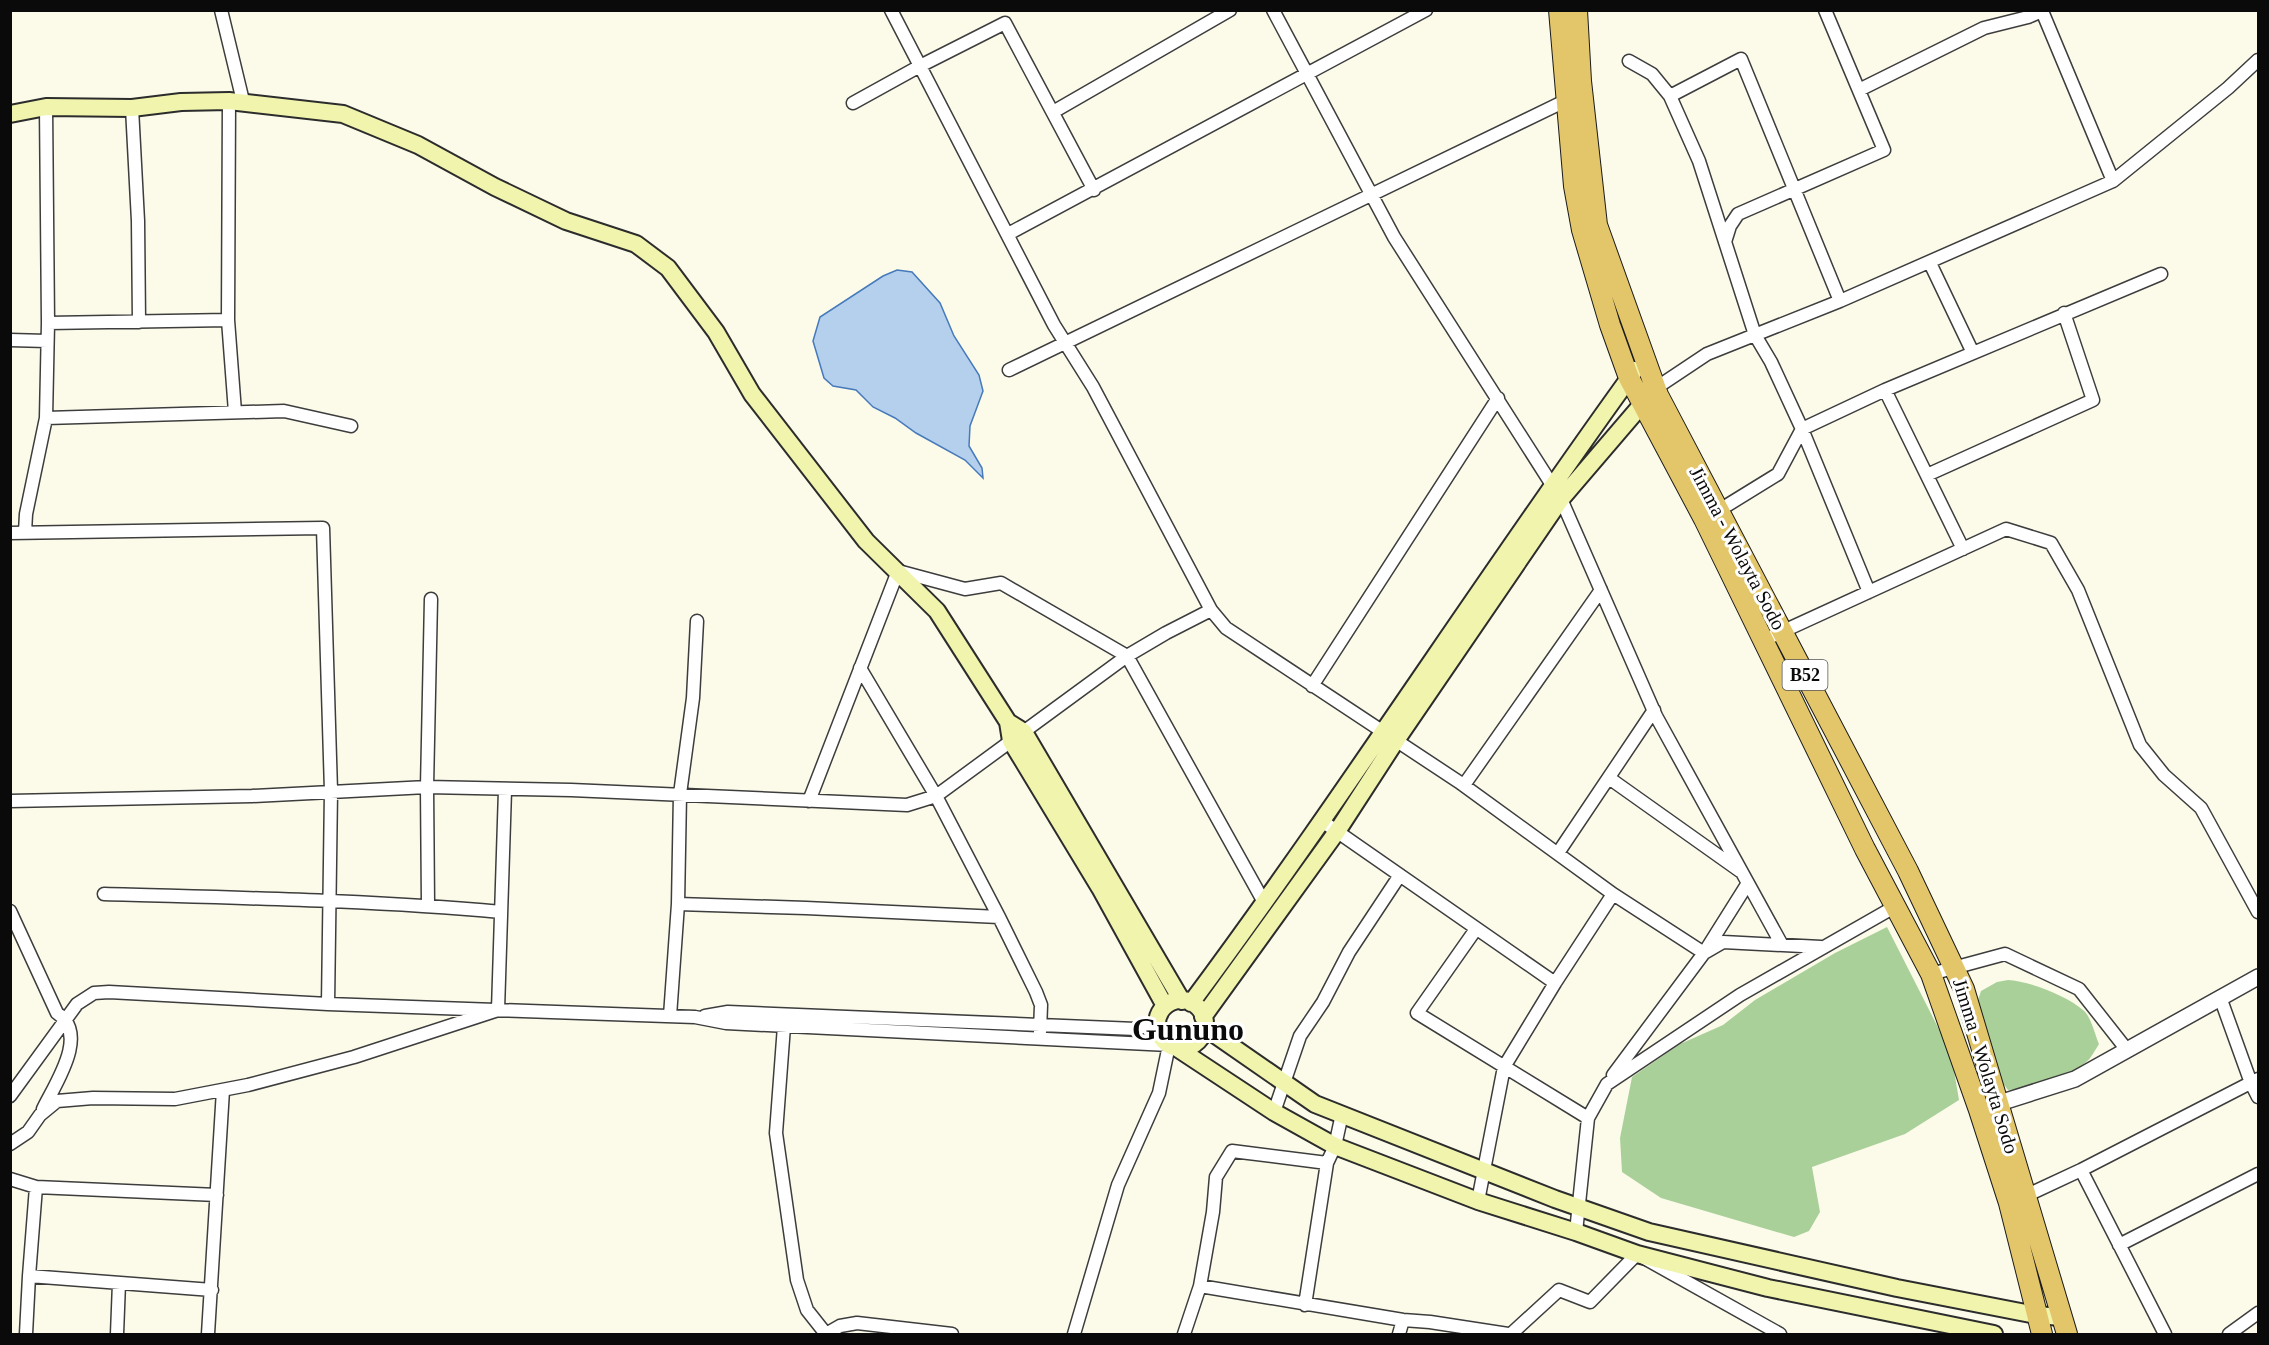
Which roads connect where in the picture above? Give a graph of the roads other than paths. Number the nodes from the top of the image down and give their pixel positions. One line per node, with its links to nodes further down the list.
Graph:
1 (221, 10): 15 (street)
2 (891, 10): 11 (street)
3 (1230, 10): 20 (street)
4 (1273, 10): 12 (street)
5 (1426, 10): 12 (street)
6 (1559, 10): 16 (highway, Jimma - Wolayta Sodo / B52)
7 (1577, 10): 40 (highway, Jimma - Wolayta Sodo / B52)
8 (1826, 10): 13 (street)
9 (2259, 60): 22 (street)
10 (1629, 61): 14 (street)
11 (920, 66): 17 (street); 20 (street); 26 (street)
12 (1306, 74): 23 (street); 25 (street)
13 (1859, 90): 22 (street); 24 (street)
14 (1670, 96): 24 (street); 27 (street)
15 (236, 101): 19 (main road); 32 (street); 57 (main road)
16 (1565, 101): 25 (street); 42 (highway, Jimma - Wolayta Sodo / B52)
17 (853, 103)
18 (46, 107): 19 (main road); 21 (main road); 34 (street)
19 (132, 108): 33 (street)
20 (1053, 112): 23 (street)
21 (10, 114)
22 (2113, 181): 28 (street)
23 (1094, 189): 26 (street)
24 (1796, 189): 27 (street); 30 (street)
25 (1371, 195): 38 (street); 45 (street)
26 (1008, 234): 38 (street)
27 (1725, 242): 35 (street)
28 (1930, 263): 30 (street); 39 (street)
29 (2161, 274): 31 (street)
30 (1840, 301): 35 (street)
31 (2064, 313): 39 (street); 51 (street)
32 (228, 320): 33 (street); 47 (street)
33 (139, 322): 34 (street)
34 (48, 323): 37 (street)
35 (1755, 335): 43 (street); 50 (street)
36 (10, 340): 37 (street)
37 (48, 340): 48 (street)
38 (1065, 343): 41 (street); 61 (street)
39 (1973, 353): 44 (street)
40 (1645, 357): 42 (main road); 43 (highway, Jimma - Wolayta Sodo / B52)
41 (1010, 370)
42 (1629, 378): 46 (highway, Jimma - Wolayta Sodo / B52); 52 (main road)
43 (1656, 388): 46 (main road); 53 (highway, Jimma - Wolayta Sodo / B52)
44 (1885, 390): 50 (street); 51 (street)
45 (1498, 398): 52 (street); 67 (street)
46 (1643, 403): 52 (main road); 53 (highway, Jimma - Wolayta Sodo / B52)
47 (234, 412): 48 (street); 49 (street)
48 (46, 418): 54 (street)
49 (351, 426)
50 (1802, 429): 53 (street); 59 (street)
51 (1927, 475): 56 (street)
52 (1557, 492): 58 (street); 69 (main road)
53 (1711, 515): 63 (highway, Jimma - Wolayta Sodo / B52); 64 (highway, Jimma - Wolayta Sodo / B52)
54 (25, 532): 55 (street); 75 (street)
55 (10, 533)
56 (1963, 549): 59 (street); 95 (street)
57 (898, 571): 65 (street); 66 (street); 70 (main road)
58 (1601, 590): 68 (street); 72 (street)
59 (1869, 592): 63 (street)
60 (431, 599): 73 (street)
61 (1212, 610): 65 (street); 67 (street)
62 (697, 621): 76 (street)
63 (1782, 631): 64 (street); 101 (highway, Jimma - Wolayta Sodo / B52)
64 (1764, 640): 92 (highway, Jimma - Wolayta Sodo / B52)
65 (1127, 656): 70 (street); 90 (street)
66 (860, 668): 77 (street); 79 (street)
67 (1312, 686): 69 (street)
68 (1654, 710): 71 (street); 84 (street)
69 (1390, 736): 72 (street); 80 (main road); 81 (main road)
70 (1017, 737): 77 (street); 85 (main road)
71 (1609, 778): 82 (street); 84 (street)
72 (1464, 785): 82 (street)
73 (427, 787): 74 (street); 75 (street); 91 (street)
74 (505, 790): 76 (street); 94 (street)
75 (331, 792): 78 (street); 88 (street)
76 (680, 795): 79 (street); 89 (street)
77 (936, 796): 79 (street); 96 (street)
78 (10, 801)
79 (809, 801)
80 (1322, 821): 81 (street); 90 (main road)
81 (1338, 830): 83 (street); 113 (main road)
82 (1558, 853): 87 (street)
83 (1400, 875): 97 (street); 122 (street)
84 (1745, 877): 98 (street); 100 (street)
85 (1106, 885): 106 (main road); 108 (main road)
86 (104, 894): 88 (street)
87 (1613, 894): 100 (street); 104 (street)
88 (330, 900): 91 (street); 107 (street)
89 (678, 904): 96 (street); 110 (street)
90 (1265, 904): 106 (main road)
91 (428, 905): 94 (street)
92 (1896, 906): 99 (street); 102 (highway, Jimma - Wolayta Sodo / B52)
93 (10, 911): 112 (street)
94 (501, 912): 109 (street)
95 (2259, 912)
96 (999, 917): 115 (street)
97 (1476, 929): 104 (street); 120 (street)
98 (1782, 945): 99 (street); 100 (street)
99 (1821, 947): 123 (street)
100 (1704, 953): 123 (street)
101 (1954, 968): 102 (street); 119 (street); 127 (highway, Jimma - Wolayta Sodo / B52)
102 (1931, 974): 128 (highway, Jimma - Wolayta Sodo / B52)
103 (2259, 977): 105 (street)
104 (1555, 983): 120 (street)
105 (2220, 997): 119 (street); 121 (street)
106 (1187, 1002): 108 (main road); 113 (main road)
107 (328, 1004): 109 (street); 112 (street)
108 (1165, 1006): 114 (main road)
109 (498, 1010): 110 (street); 124 (street)
110 (670, 1016): 111 (street)
111 (695, 1017): 115 (street); 116 (street)
112 (67, 1019): 125 (street); 131 (street)
113 (1204, 1022): 118 (main road); 122 (main road)
114 (1157, 1023): 115 (street); 118 (main road)
115 (1041, 1024): 117 (street)
116 (784, 1026): 117 (street); 158 (street)
117 (1040, 1038): 118 (street)
118 (1173, 1047): 129 (main road); 163 (street)
119 (2127, 1050): 127 (street)
120 (1504, 1067): 132 (street); 137 (street)
121 (2255, 1081): 126 (street); 136 (street)
122 (1284, 1082): 129 (street); 130 (main road)
123 (1606, 1084): 132 (street)
124 (223, 1090): 131 (street); 141 (street)
125 (10, 1096)
126 (2259, 1097)
127 (1998, 1104): 128 (street); 142 (highway, Jimma - Wolayta Sodo / B52)
128 (1979, 1110): 142 (highway, Jimma - Wolayta Sodo / B52)
129 (1274, 1112): 134 (main road)
130 (1342, 1114): 134 (street); 137 (main road)
131 (40, 1115): 133 (street)
132 (1588, 1118): 144 (street)
133 (10, 1144)
134 (1335, 1146): 135 (street); 143 (main road)
135 (1328, 1163): 150 (street); 152 (street)
136 (2081, 1170): 142 (street); 146 (street)
137 (1485, 1171): 143 (street); 144 (main road)
138 (2259, 1174): 146 (street)
139 (10, 1179): 140 (street)
140 (36, 1187): 141 (street); 148 (street)
141 (217, 1195): 151 (street)
142 (2017, 1200): 154 (highway, Jimma - Wolayta Sodo / B52); 156 (highway, Jimma - Wolayta Sodo / B52)
143 (1478, 1202): 145 (main road)
144 (1579, 1208): 145 (street); 154 (main road)
145 (1576, 1232): 147 (main road)
146 (2119, 1245): 170 (street)
147 (1637, 1254): 157 (main road); 166 (street); 167 (street)
148 (28, 1276): 149 (street); 159 (street)
149 (119, 1283): 151 (street); 160 (street)
150 (1200, 1286): 152 (street); 164 (street)
151 (212, 1290): 161 (street)
152 (1305, 1305): 155 (street)
153 (2259, 1313): 171 (street)
154 (2036, 1315): 156 (main road); 169 (highway, Jimma - Wolayta Sodo / B52)
155 (1403, 1320): 165 (street); 166 (street)
156 (2064, 1326)
157 (1960, 1332): 168 (main road)
158 (826, 1334): 162 (street)
159 (26, 1335)
160 (117, 1335)
161 (208, 1335)
162 (952, 1335)
163 (1074, 1335)
164 (1184, 1335)
165 (1399, 1335)
166 (1509, 1335)
167 (1780, 1335)
168 (1994, 1335)
169 (2042, 1335)
170 (2165, 1335)
171 (2229, 1335)

